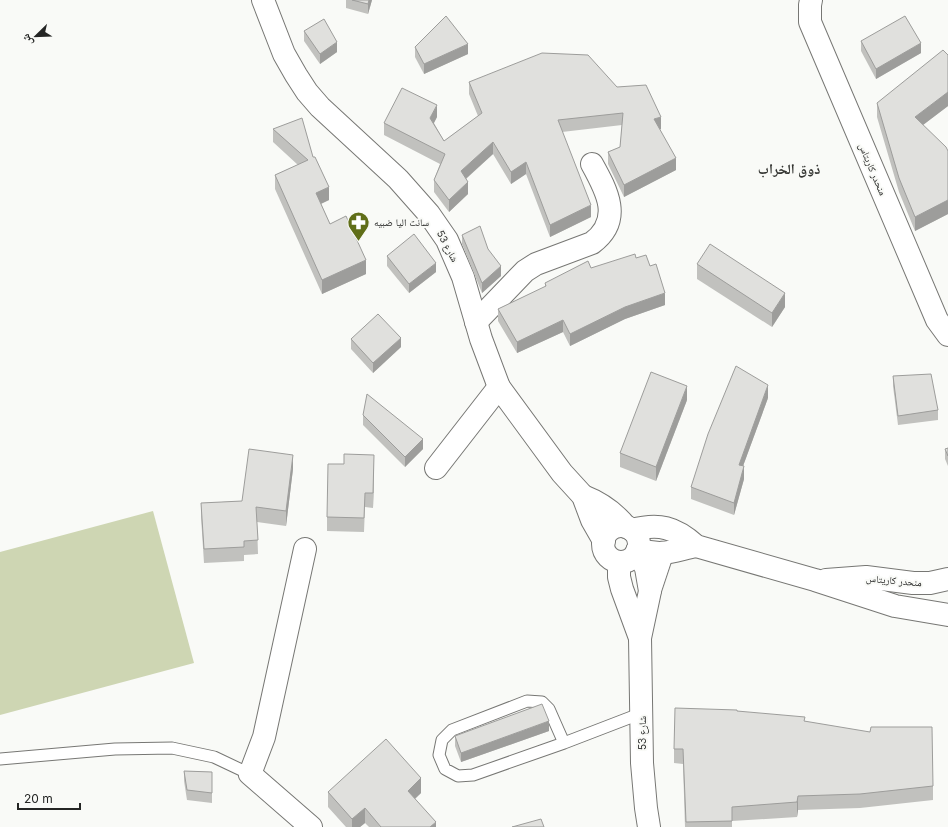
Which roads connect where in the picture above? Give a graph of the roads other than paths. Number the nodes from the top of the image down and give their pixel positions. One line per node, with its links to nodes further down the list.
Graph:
1 (263, 0): 4 (street, شارع 53)
2 (811, 0): 5 (street, منحدر كاريتاس)
3 (592, 164): 4 (street)
4 (476, 322): 6 (street, شارع 53)
5 (948, 335)
6 (499, 387): 7 (street); 8 (street, شارع 53)
7 (436, 468)
8 (583, 496): 9 (street, شارع 53); 9 (street, شارع 53)
9 (630, 544): 10 (street); 12 (street); 15 (street, شارع 53); 17 (street, شارع 53)
10 (696, 546): 12 (street); 14 (street)
11 (304, 549): 21 (street)
12 (662, 554): 15 (street)
13 (948, 579): 14 (street, منحدر كاريتاس)
14 (815, 580): 16 (street)
15 (650, 591): 17 (street, شارع 53)
16 (948, 615)
17 (640, 638): 18 (street, شارع 53)
18 (642, 713): 19 (lane); 23 (street, شارع 53)
19 (564, 743): 19 (lane)
20 (0, 759): 21 (lane)
21 (250, 774): 22 (street)
22 (311, 827)
23 (650, 827)

